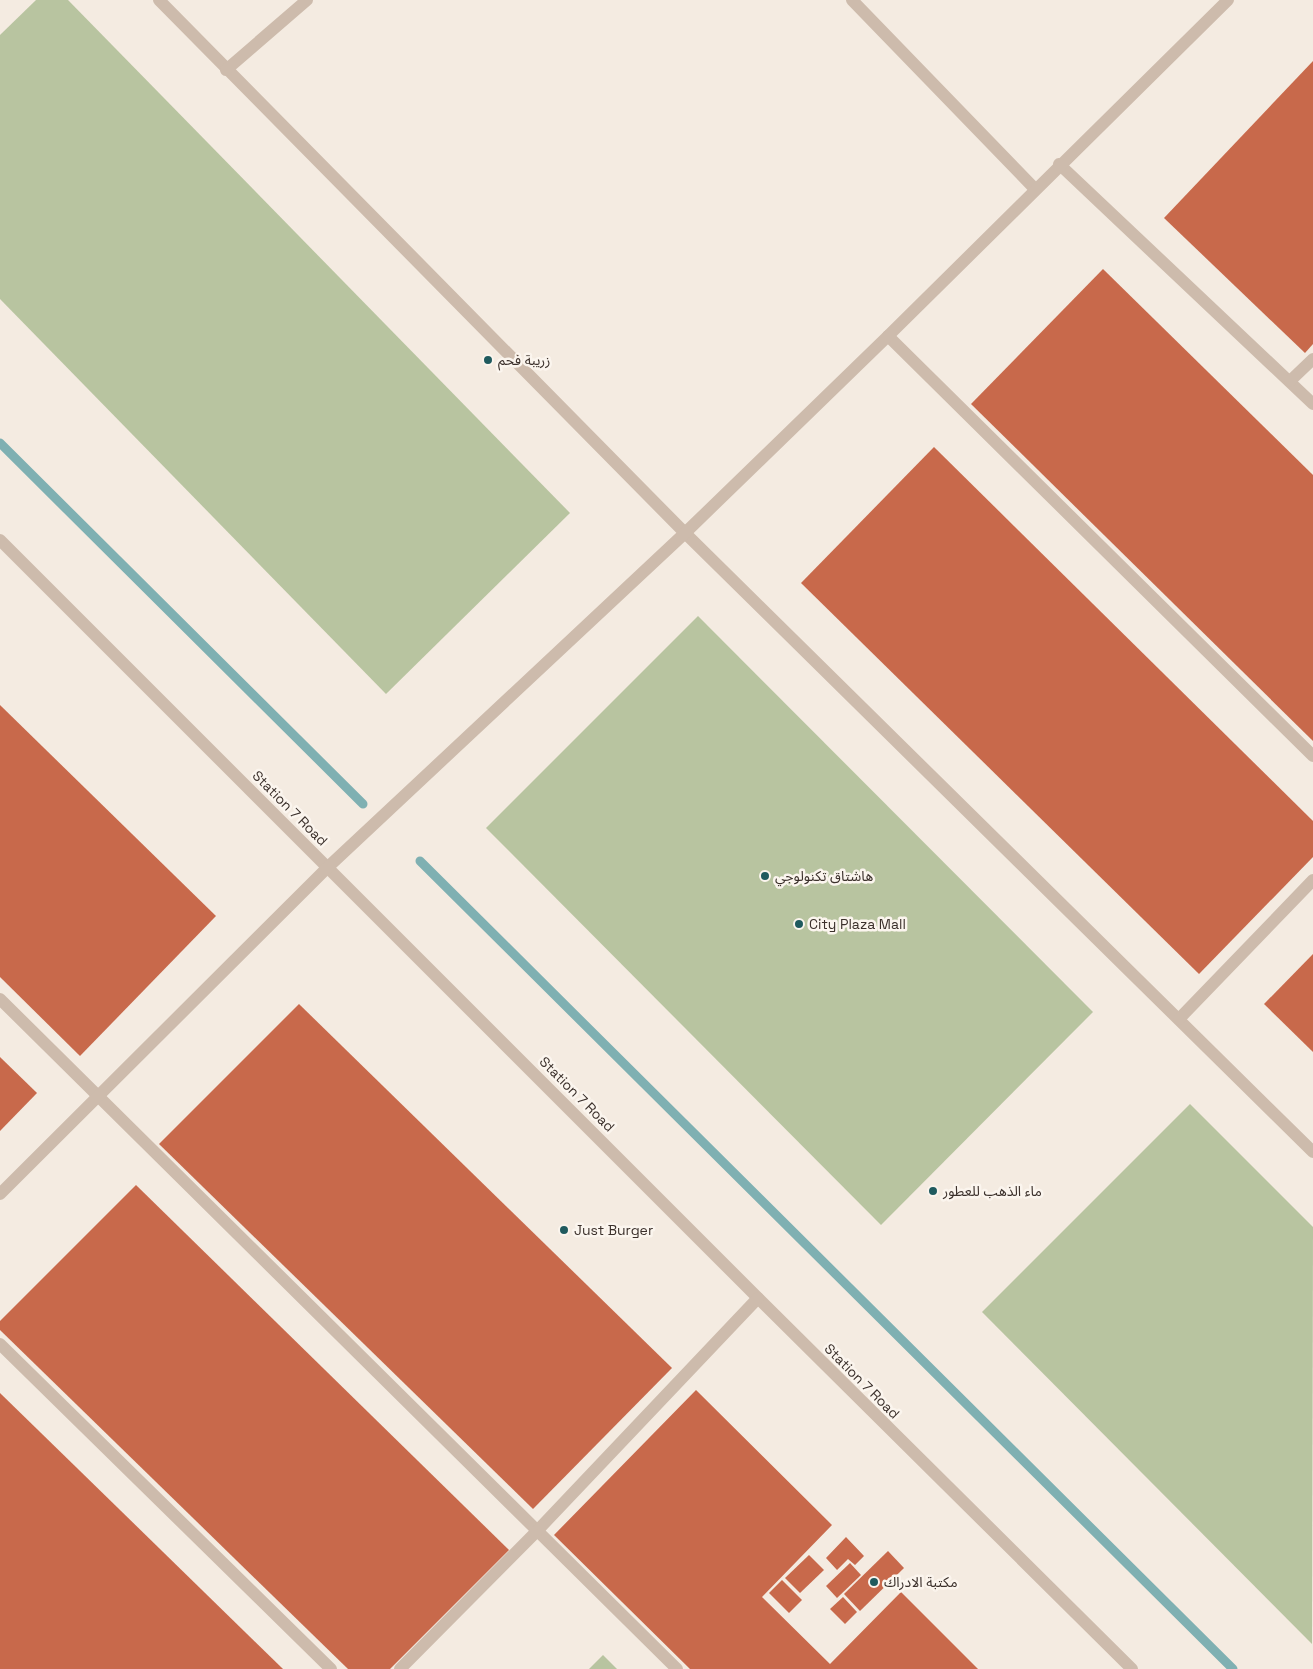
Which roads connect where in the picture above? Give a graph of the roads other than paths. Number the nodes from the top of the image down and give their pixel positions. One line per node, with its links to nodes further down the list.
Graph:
1 (159, 0): 5 (street)
2 (307, 0): 5 (street)
3 (852, 0): 7 (street)
4 (1228, 0): 6 (street)
5 (226, 70): 12 (street)
6 (1059, 164): 7 (street); 10 (street)
7 (1035, 190): 8 (street)
8 (888, 336): 12 (street); 14 (street)
9 (1313, 358): 10 (street)
10 (1290, 381): 11 (street)
11 (1313, 404)
12 (685, 532): 15 (street); 18 (street)
13 (0, 540): 15 (street, Station 7 Road)
14 (1313, 756)
15 (327, 868): 19 (street); 22 (street, Station 7 Road)
16 (1313, 880): 18 (street)
17 (0, 999): 19 (street)
18 (1179, 1019): 20 (street)
19 (99, 1096): 21 (street); 24 (street)
20 (1313, 1152)
21 (0, 1194)
22 (758, 1298): 24 (street); 28 (street, Station 7 Road)
23 (0, 1344): 25 (street)
24 (537, 1531): 26 (street); 27 (street)
25 (331, 1669)
26 (400, 1669)
27 (677, 1669)
28 (1132, 1669)

